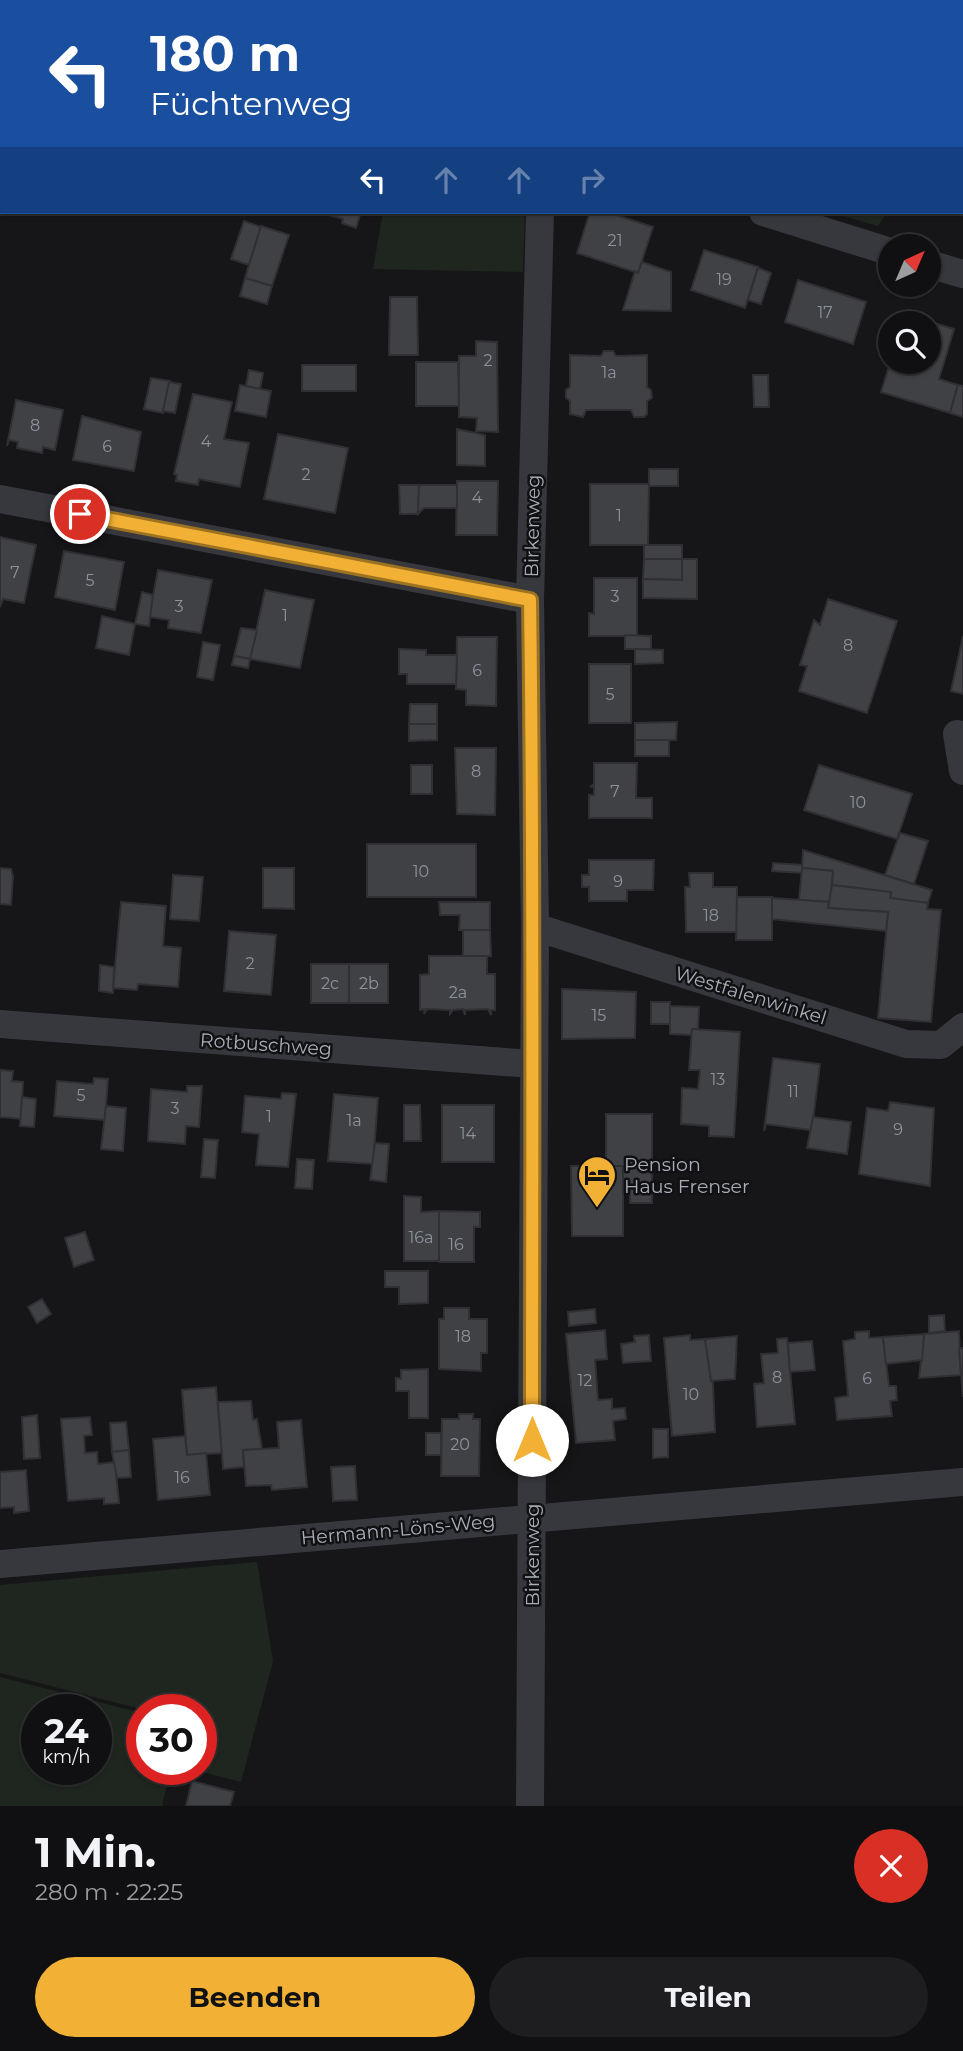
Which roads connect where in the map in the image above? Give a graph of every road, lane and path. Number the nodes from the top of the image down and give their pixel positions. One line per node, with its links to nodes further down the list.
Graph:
1 (540, 214): 7 (street, Birkenweg)
2 (769, 214): 3 (street)
3 (878, 248)
4 (942, 268): 5 (street)
5 (963, 274)
6 (0, 499): 7 (street)
7 (530, 600): 10 (street, Birkenweg)
8 (957, 733): 9 (street)
9 (963, 771)
10 (535, 927): 12 (street, Westfalenwinkel); 13 (street, Birkenweg)
11 (0, 1024): 13 (street, Rotbuschweg)
12 (963, 1027)
13 (532, 1064): 15 (street, Birkenweg)
14 (963, 1482): 15 (street, Hermann-Löns-Weg)
15 (532, 1506): 16 (street, Hermann-Löns-Weg); 17 (street, Birkenweg)
16 (0, 1564)
17 (530, 1806)

